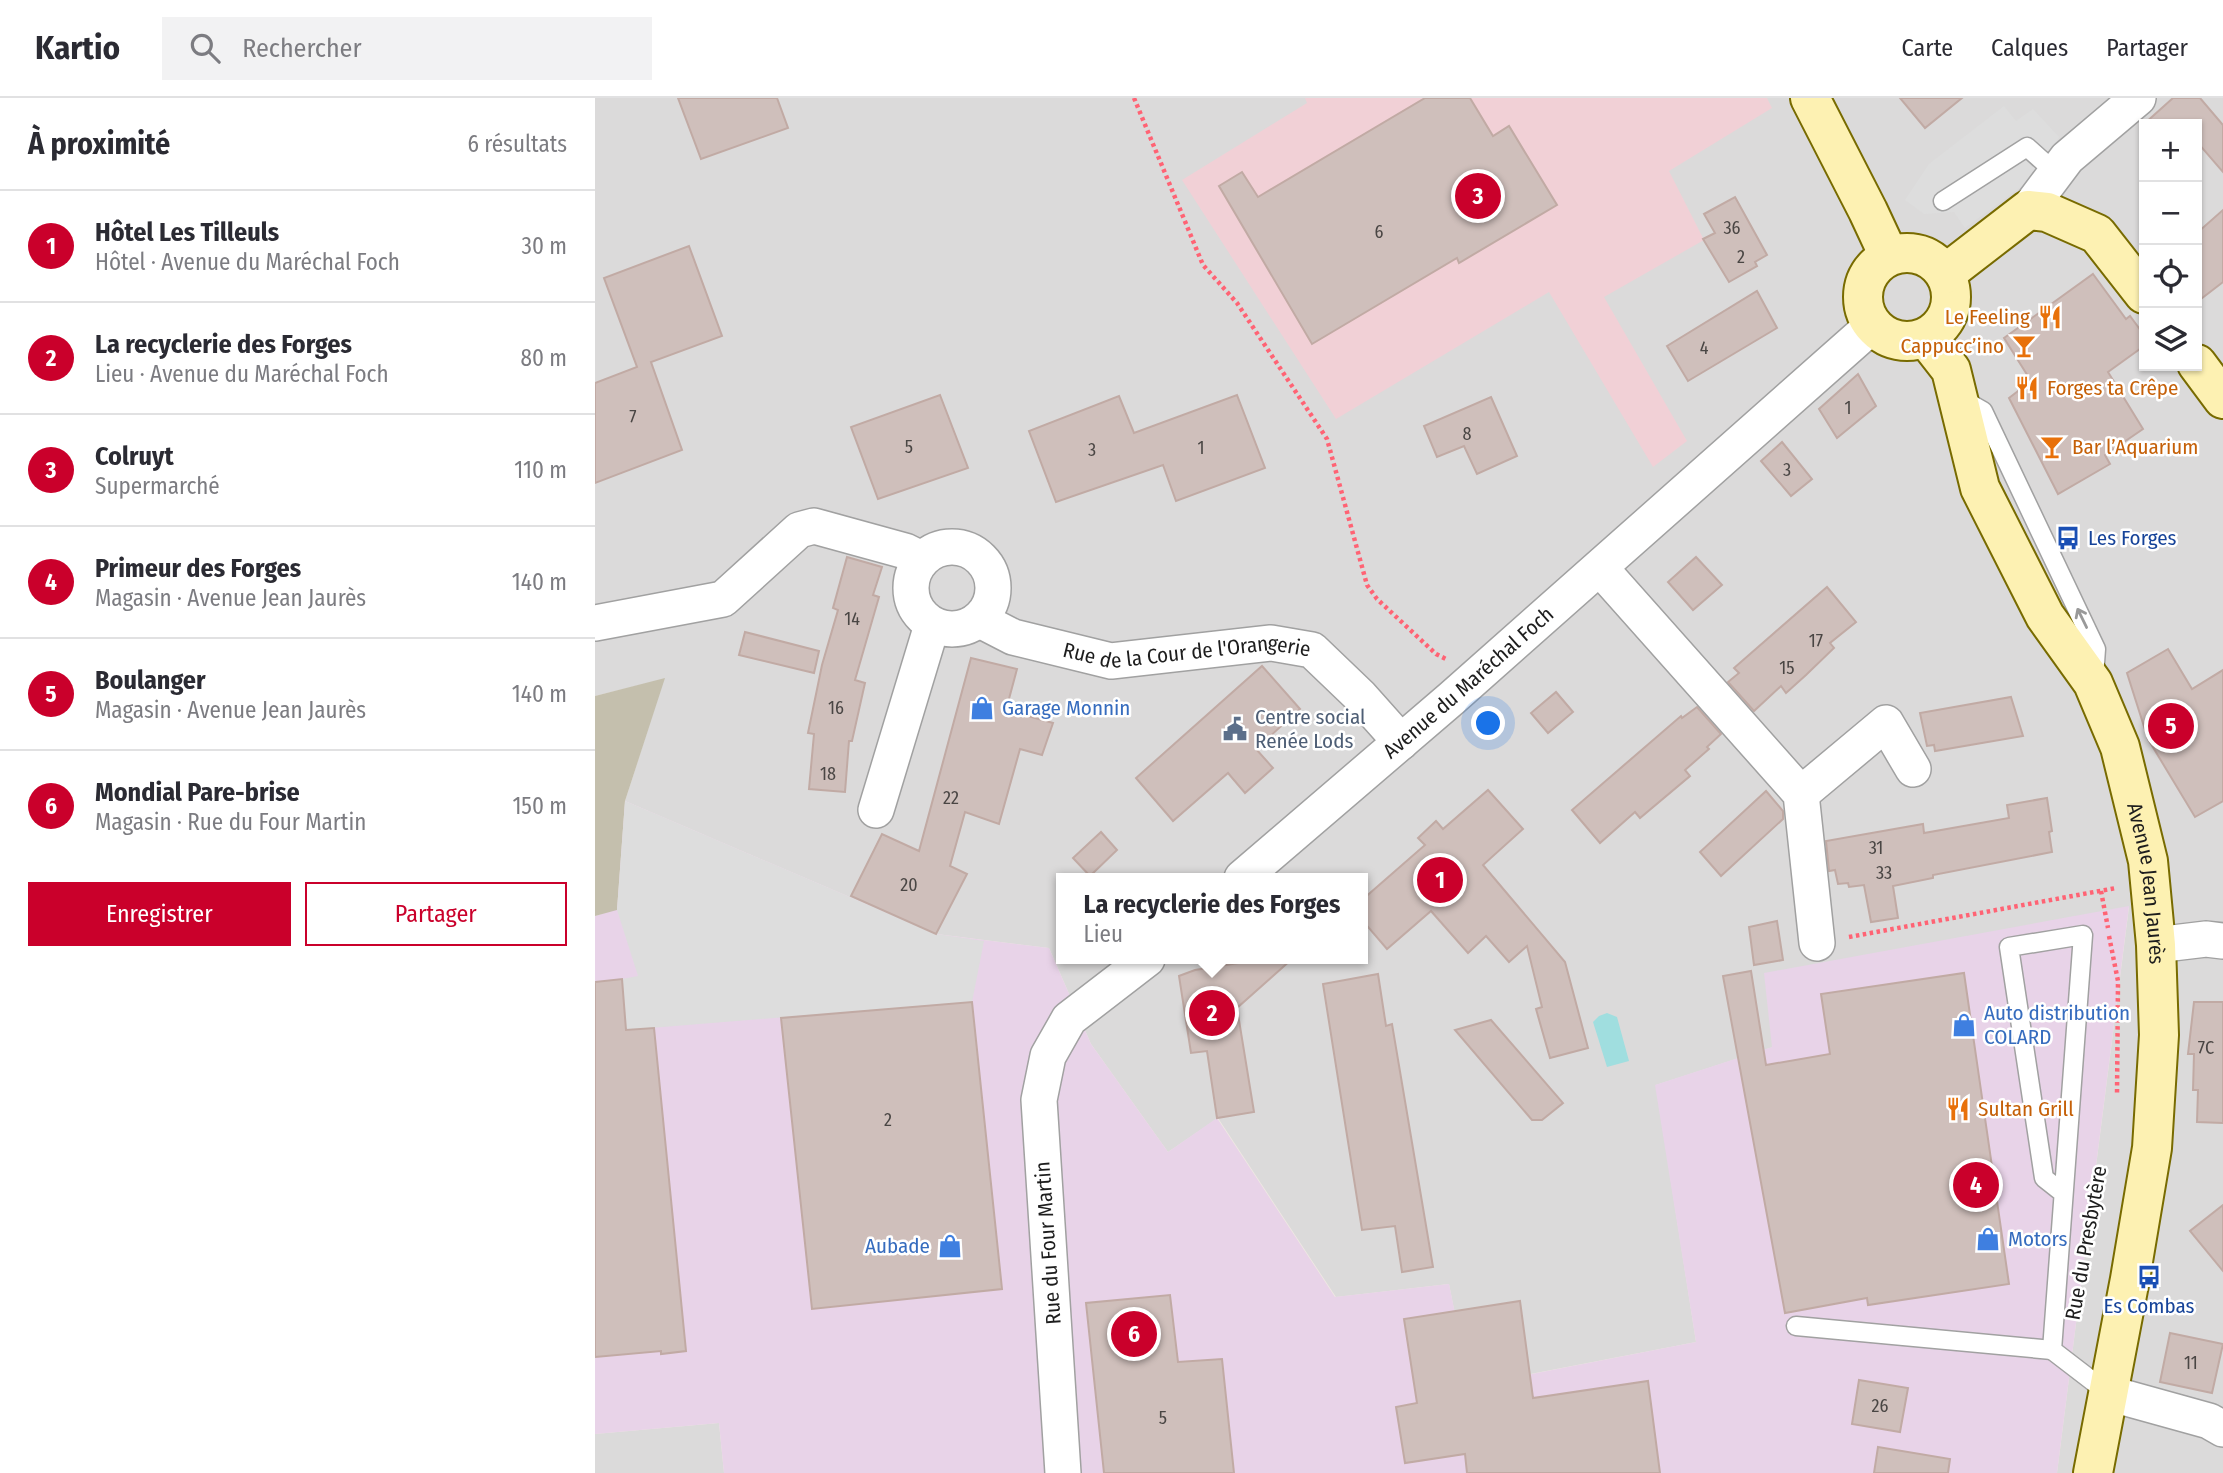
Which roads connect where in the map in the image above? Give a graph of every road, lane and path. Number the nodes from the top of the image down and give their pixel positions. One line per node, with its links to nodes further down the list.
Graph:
1 (1134, 98): 19 (path)
2 (1809, 98): 7 (street)
3 (2138, 98): 4 (street)
4 (2056, 173): 5 (lane); 6 (street)
5 (1943, 201)
6 (2028, 210): 8 (street); 9 (street)
7 (1889, 256): 8 (street); 10 (street)
8 (1945, 274): 11 (street)
9 (2139, 289)
10 (1873, 325): 11 (street); 15 (street, Avenue du Maréchal Foch)
11 (1926, 338): 27 (street, Avenue Jean Jaurès)
12 (2202, 371): 13 (street)
13 (2223, 399)
14 (921, 559): 16 (street); 17 (street); 18 (street)
15 (1600, 568): 20 (street, Avenue du Maréchal Foch); 22 (street)
16 (980, 620): 18 (street); 20 (street, Rue de la Cour de l'Orangerie)
17 (595, 623)
18 (932, 625): 23 (street)
19 (1450, 660)
20 (1401, 741): 24 (street, Avenue du Maréchal Foch)
21 (1913, 769): 22 (street)
22 (1801, 793): 26 (street)
23 (876, 810)
24 (1248, 873)
25 (2223, 941): 27 (street)
26 (1817, 943): 29 (path)
27 (2156, 945): 33 (street, Avenue Jean Jaurès)
28 (1140, 964): 35 (street, Rue du Four Martin)
29 (2117, 1103)
30 (2063, 1193): 30 (lane); 32 (lane)
31 (1796, 1326): 32 (lane)
32 (2052, 1350): 33 (lane)
33 (2108, 1393): 34 (street); 36 (street, Avenue Jean Jaurès)
34 (2223, 1429)
35 (1063, 1473)
36 (2093, 1473)

